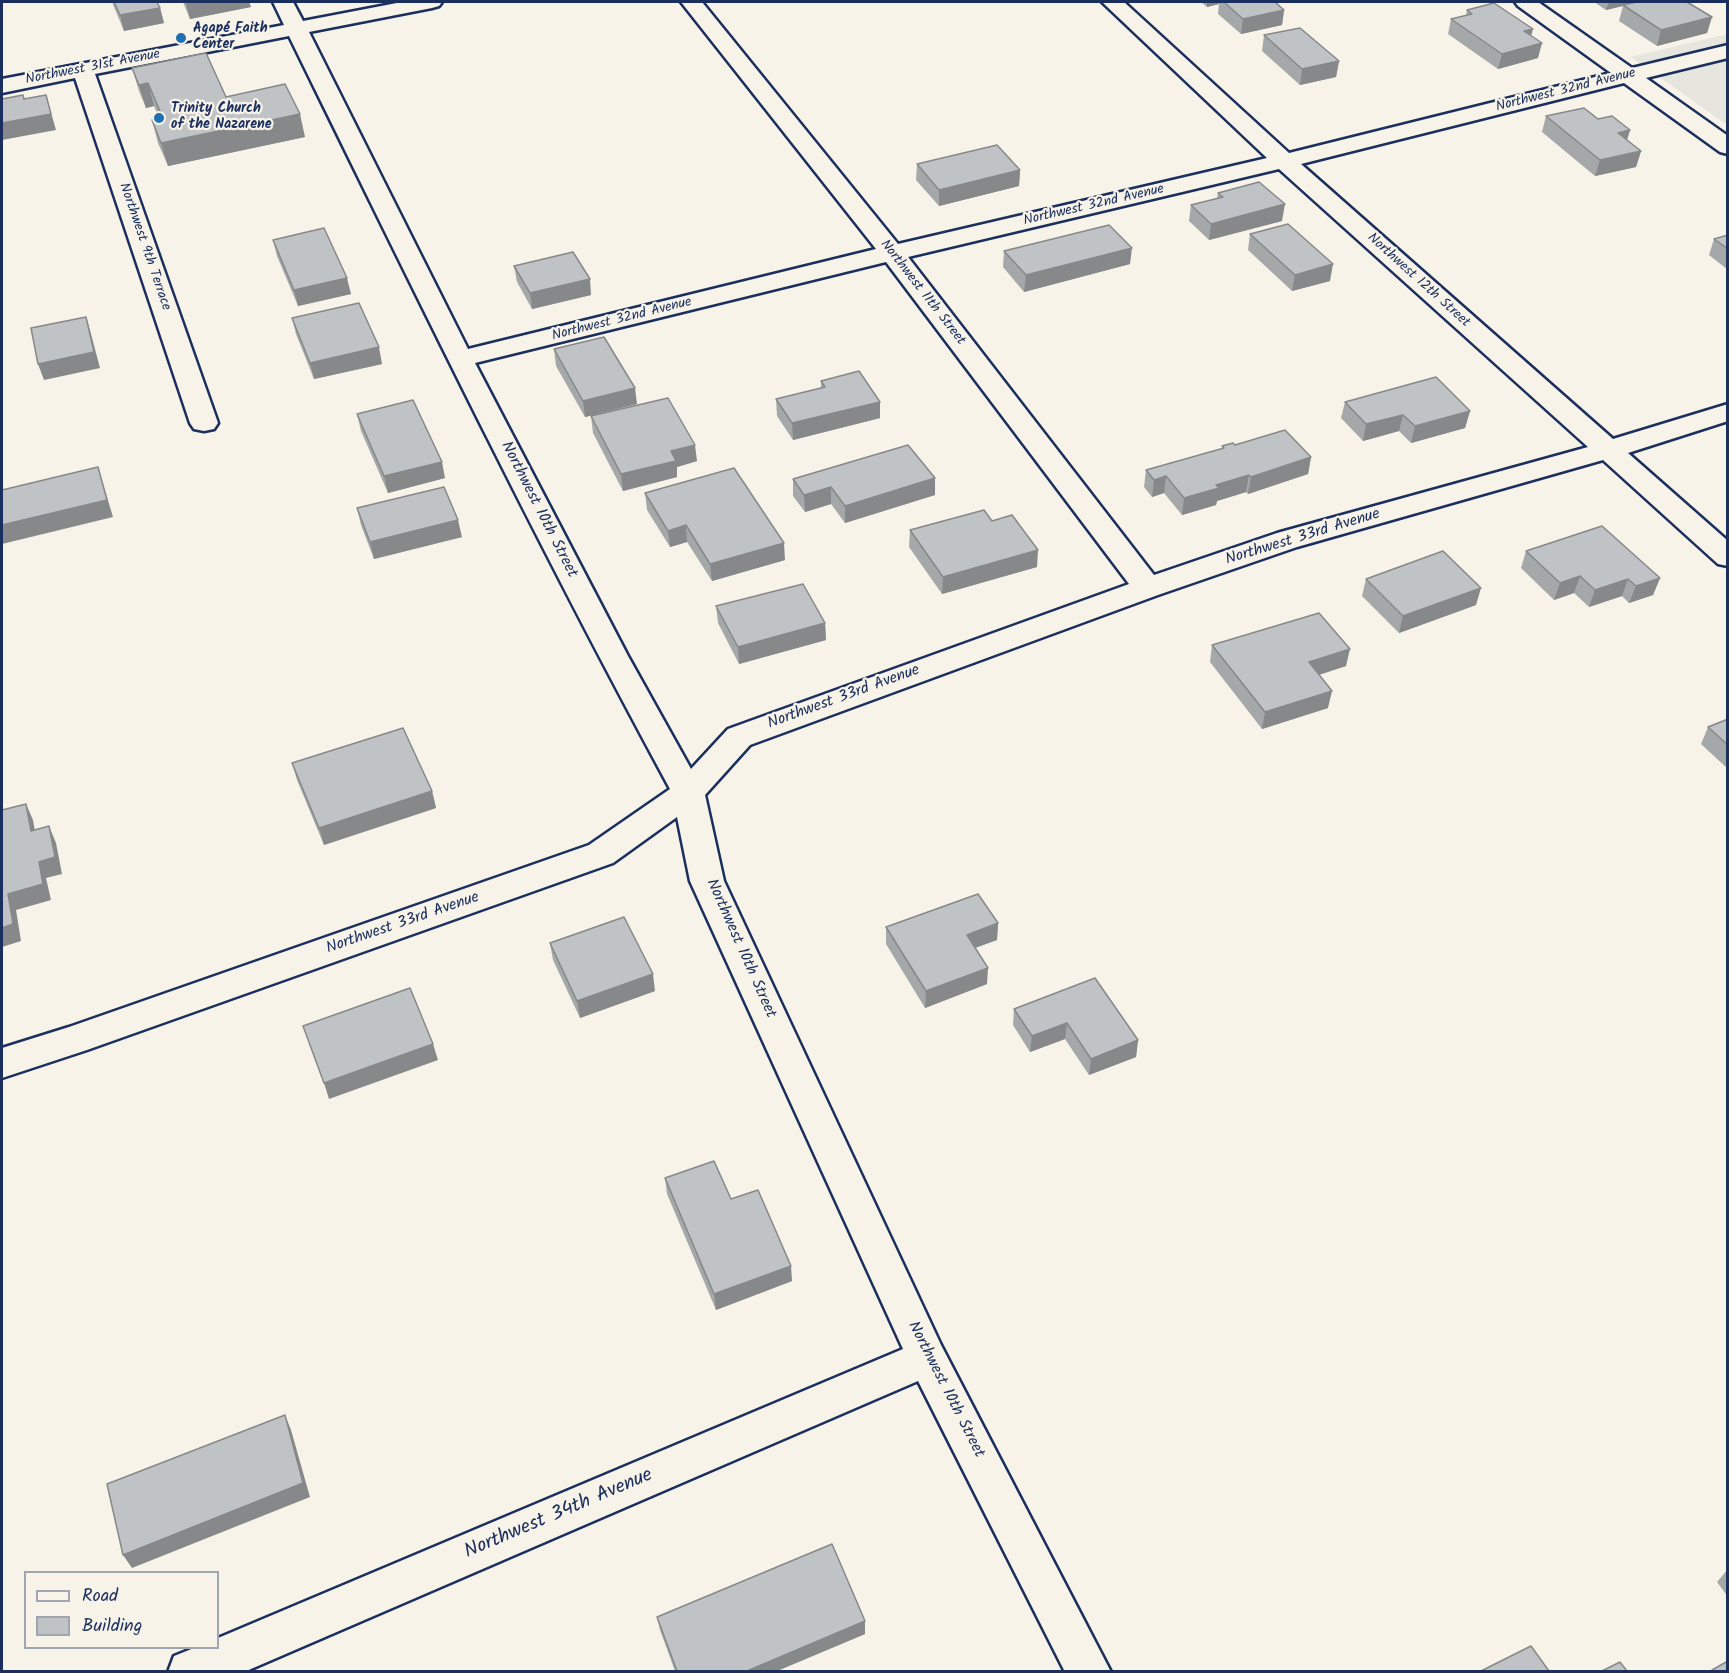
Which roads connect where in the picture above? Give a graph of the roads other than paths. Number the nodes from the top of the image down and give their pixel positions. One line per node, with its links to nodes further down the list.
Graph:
1 (283, 2): 6 (street, Northwest 10th Street)
2 (432, 2): 6 (street, Northwest 31st Avenue)
3 (691, 2): 13 (street, Northwest 11th Street)
4 (1112, 2): 12 (street, Northwest 12th Street)
5 (1525, 2): 9 (street)
6 (297, 28): 8 (street, Northwest 31st Avenue); 14 (street, Northwest 10th Street)
7 (1728, 51): 9 (street, Northwest 32nd Avenue)
8 (83, 71): 10 (street, Northwest 31st Avenue); 16 (street, Northwest 9th Terrace)
9 (1626, 76): 11 (street); 12 (street, Northwest 32nd Avenue)
10 (2, 86)
11 (1728, 147)
12 (1284, 161): 13 (street, Northwest 32nd Avenue); 17 (street, Northwest 12th Street)
13 (892, 253): 14 (street, Northwest 32nd Avenue); 19 (street, Northwest 11th Street)
14 (460, 359): 20 (street, Northwest 10th Street)
15 (1728, 412): 17 (street, Northwest 33rd Avenue)
16 (204, 423)
17 (1607, 450): 18 (street, Northwest 12th Street); 19 (street, Northwest 33rd Avenue)
18 (1728, 557)
19 (1148, 588): 20 (street, Northwest 33rd Avenue)
20 (688, 793): 21 (street, Northwest 33rd Avenue); 22 (street, Northwest 10th Street)
21 (2, 1063)
22 (927, 1358): 23 (street, Northwest 34th Avenue); 24 (street, Northwest 10th Street)
23 (190, 1671)
24 (1089, 1671)

